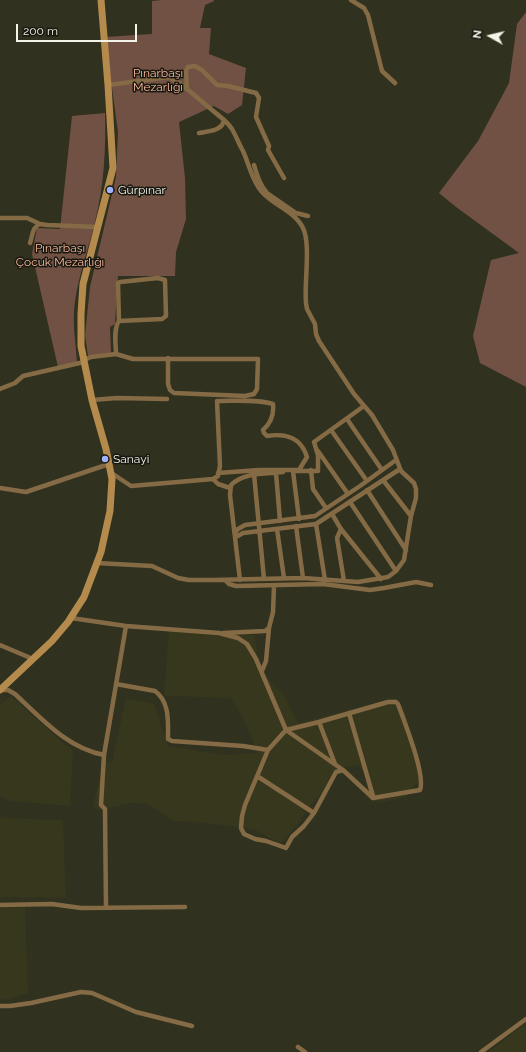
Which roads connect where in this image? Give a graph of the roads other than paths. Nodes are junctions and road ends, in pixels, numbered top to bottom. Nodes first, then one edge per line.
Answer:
1 (101, 0) edge
2 (351, 0) edge
3 (395, 83) dead end
4 (108, 85) junction
5 (187, 89) junction
6 (224, 120) junction
7 (199, 133) dead end
8 (254, 165) dead end
9 (284, 178) dead end
10 (308, 216) dead end
11 (0, 218) edge
12 (40, 224) junction
13 (98, 227) junction
14 (30, 243) dead end
15 (119, 321) junction
16 (116, 354) junction
17 (168, 358) junction
18 (84, 361) junction
19 (0, 389) edge
20 (167, 399) dead end
21 (92, 400) junction
22 (364, 406) junction
23 (347, 419) junction
24 (331, 430) junction
25 (316, 448) junction
26 (396, 460) junction
27 (110, 468) junction
28 (400, 469) junction
29 (311, 470) junction
30 (382, 470) junction
31 (293, 471) junction
32 (218, 473) junction
33 (276, 473) junction
34 (254, 474) junction
35 (213, 479) junction
36 (383, 480) junction
37 (367, 481) junction
38 (0, 488) edge
39 (230, 488) junction
40 (367, 490) junction
41 (348, 494) junction
42 (350, 502) junction
43 (326, 508) junction
44 (332, 514) junction
45 (411, 516) junction
46 (299, 518) junction
47 (280, 521) junction
48 (258, 524) junction
49 (316, 524) junction
50 (296, 526) junction
51 (277, 529) junction
52 (341, 529) junction
53 (259, 531) junction
54 (236, 535) junction
55 (406, 550) junction
56 (97, 563) junction
57 (396, 570) junction
58 (284, 578) junction
59 (303, 578) junction
60 (264, 579) junction
61 (381, 579) junction
62 (225, 580) junction
63 (240, 580) junction
64 (325, 580) junction
65 (344, 581) junction
66 (431, 585) dead end
67 (274, 586) junction
68 (71, 618) junction
69 (126, 626) junction
70 (269, 628) junction
71 (219, 633) junction
72 (0, 645) edge
73 (34, 658) junction
74 (262, 671) junction
75 (116, 684) junction
76 (0, 690) edge
77 (349, 713) junction
78 (319, 722) junction
79 (286, 730) junction
80 (268, 750) junction
81 (104, 755) junction
82 (335, 764) junction
83 (343, 770) junction
84 (257, 776) junction
85 (373, 798) junction
86 (314, 812) junction
87 (0, 905) edge
88 (106, 907) junction
89 (185, 907) dead end
90 (0, 1006) edge
91 (526, 1019) edge
92 (192, 1026) dead end
93 (298, 1046) dead end
94 (305, 1052) edge
95 (481, 1052) edge

1 - 4 main road
2 - 3 street
4 - 5 street
4 - 13 main road
5 - 6 street
5 - 9 street
6 - 7 street
6 - 22 street
8 - 10 street
11 - 12 street
12 - 13 street
12 - 14 street
13 - 18 main road
15 - 15 street
15 - 16 street
16 - 17 street
16 - 18 street
17 - 17 street
18 - 19 street
18 - 21 main road
20 - 21 street
21 - 27 main road
22 - 23 street
22 - 26 street
23 - 24 street
23 - 30 street
24 - 25 street
24 - 37 street
25 - 29 street
25 - 41 street
26 - 28 street
26 - 30 street
27 - 35 street
27 - 38 street
27 - 56 main road
28 - 36 street
28 - 45 street
29 - 31 street
29 - 43 street
30 - 37 street
31 - 33 street
31 - 46 street
32 - 32 street
32 - 35 street
33 - 34 street
33 - 47 street
34 - 39 street
34 - 48 street
35 - 39 street
36 - 40 street
36 - 45 street
37 - 41 street
39 - 54 street
40 - 42 street
40 - 55 street
41 - 43 street
42 - 44 street
42 - 57 street
43 - 46 street
44 - 49 street
44 - 52 street
45 - 55 street
46 - 47 street
47 - 48 street
48 - 53 street
48 - 54 street
49 - 50 street
49 - 64 street
50 - 51 street
50 - 59 street
51 - 53 street
51 - 58 street
52 - 61 street
52 - 65 street
53 - 54 street
53 - 60 street
54 - 63 street
55 - 57 street
56 - 62 street
56 - 68 main road
57 - 61 street
58 - 59 street
58 - 60 street
59 - 64 street
60 - 63 street
61 - 65 street
62 - 63 street
62 - 67 street
64 - 65 street
66 - 67 street
67 - 70 street
68 - 69 street
68 - 73 main road
69 - 71 street
69 - 75 street
70 - 71 street
70 - 74 street
71 - 74 street
72 - 73 street
73 - 76 main road
74 - 79 street
75 - 80 street
75 - 81 street
76 - 81 street
77 - 78 street
77 - 85 street
77 - 85 street
78 - 79 street
78 - 82 street
79 - 80 street
79 - 82 street
80 - 84 street
81 - 88 street
82 - 83 street
83 - 85 street
83 - 86 street
84 - 86 street
84 - 86 street
87 - 88 street
88 - 89 street
90 - 92 street
91 - 95 street
93 - 94 street

